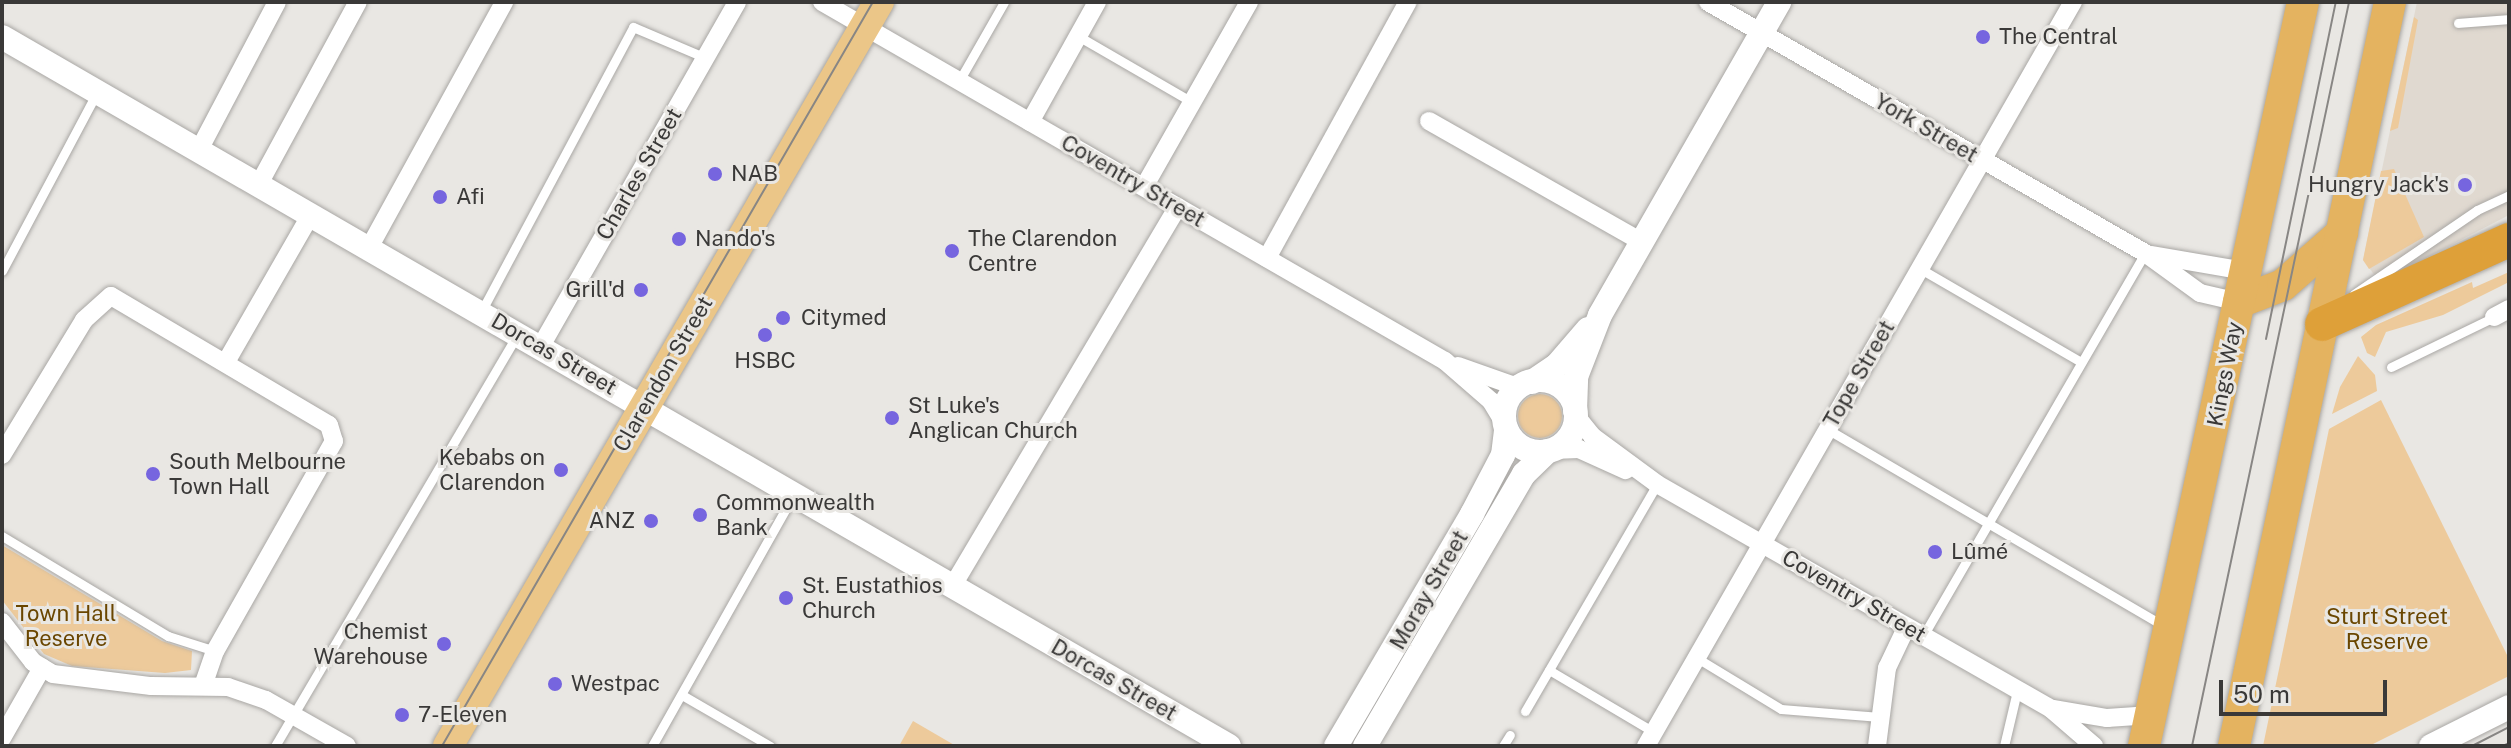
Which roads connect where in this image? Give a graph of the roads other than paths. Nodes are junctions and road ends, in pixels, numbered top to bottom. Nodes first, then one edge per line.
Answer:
1 (277, 2) edge
2 (358, 2) edge
3 (504, 2) edge
4 (737, 2) edge
5 (822, 2) edge
6 (1004, 2) edge
7 (1097, 2) edge
8 (1249, 2) edge
9 (1408, 2) edge
10 (1708, 2) edge
11 (1779, 2) edge
12 (2073, 2) edge
13 (2303, 2) edge
14 (2390, 2) edge
15 (872, 14) edge
16 (2509, 19) edge
17 (2458, 23) dead end
18 (1761, 33) junction
19 (1078, 36) junction
20 (2, 37) edge
21 (706, 58) junction
22 (959, 81) junction
23 (98, 92) junction
24 (1192, 102) junction
25 (1429, 121) dead end
26 (1030, 122) junction
27 (199, 150) junction
28 (1981, 160) junction
29 (259, 184) junction
30 (1144, 187) junction
31 (2509, 195) edge
32 (1178, 207) junction
33 (311, 214) junction
34 (2342, 233) junction
35 (2509, 240) edge
36 (1642, 242) junction
37 (369, 248) junction
38 (2145, 253) junction
39 (1267, 258) junction
40 (1919, 268) junction
41 (2, 271) edge
42 (2246, 271) junction
43 (2239, 302) junction
44 (481, 312) junction
45 (2502, 313) edge
46 (1600, 315) junction
47 (2322, 324) junction
48 (518, 333) junction
49 (541, 346) junction
50 (1445, 361) junction
51 (226, 362) junction
52 (2081, 362) junction
53 (2391, 367) dead end
54 (1528, 383) junction
55 (645, 406) junction
56 (1575, 414) junction
57 (1506, 426) junction
58 (1827, 429) junction
59 (1550, 451) junction
60 (2, 455) edge
61 (1657, 484) junction
62 (793, 496) junction
63 (1986, 524) junction
64 (2, 536) edge
65 (1762, 544) junction
66 (952, 587) junction
67 (2, 622) edge
68 (2170, 629) junction
69 (1915, 632) junction
70 (215, 651) junction
71 (1697, 658) junction
72 (42, 668) junction
73 (1549, 670) junction
74 (203, 685) junction
75 (2017, 691) junction
76 (682, 695) junction
77 (2509, 707) edge
78 (2051, 709) junction
79 (1525, 711) dead end
80 (294, 714) junction
81 (1880, 717) junction
82 (2148, 731) edge
83 (1510, 735) dead end
84 (2, 738) edge
85 (1650, 739) edge
86 (275, 746) edge
87 (347, 746) edge
88 (448, 746) edge
89 (652, 746) edge
90 (770, 746) edge
91 (1229, 746) edge
92 (1336, 746) edge
93 (1365, 746) edge
94 (1503, 746) edge
95 (1877, 746) edge
96 (2004, 746) edge
97 (2094, 746) edge
98 (2234, 746) edge
99 (2431, 746) edge

1 - 27 street
2 - 29 street
3 - 37 street
4 - 21 street, Charles Street
5 - 15 street, Coventry Street
6 - 22 lane
7 - 19 street
8 - 24 street
9 - 39 street
10 - 18 street, York Street
11 - 18 street
12 - 28 street, Tope Street
13 - 42 highway, Kings Way
14 - 34 highway
15 - 22 street, Coventry Street
15 - 55 main road, Clarendon Street
16 - 17 lane
18 - 28 street, York Street
18 - 36 street
19 - 24 lane
19 - 26 street
20 - 23 street, Dorcas Street
21 - 44 lane
21 - 49 street, Charles Street
22 - 26 street, Coventry Street
23 - 27 street, Dorcas Street
23 - 41 lane
24 - 30 street
25 - 36 street
26 - 30 street, Coventry Street
27 - 29 street, Dorcas Street
28 - 38 street, York Street
28 - 40 street, Tope Street
29 - 33 street, Dorcas Street
30 - 32 street, Coventry Street
31 - 47 lane
32 - 39 street, Coventry Street
32 - 66 street
33 - 37 street, Dorcas Street
33 - 51 street
34 - 43 highway
34 - 47 highway
35 - 47 highway
36 - 46 street
37 - 44 street, Dorcas Street
38 - 42 street, York Street
38 - 43 street, York Street
38 - 52 lane
39 - 50 street, Coventry Street
40 - 52 lane
40 - 58 street, Tope Street
42 - 43 highway, Kings Way
43 - 68 highway, Kings Way
44 - 48 street, Dorcas Street
45 - 53 lane
46 - 54 street
46 - 56 street
47 - 98 highway
48 - 49 street, Dorcas Street
48 - 80 lane
49 - 55 street, Dorcas Street
50 - 54 street, Coventry Street
50 - 57 street, Coventry Street
51 - 60 street
51 - 70 street
52 - 63 lane
54 - 56 street
54 - 57 street
55 - 62 street, Dorcas Street
55 - 88 main road, Clarendon Street
56 - 59 street
56 - 61 street, Coventry Street
57 - 59 street
57 - 92 street, Moray Street
58 - 63 lane
58 - 65 street, Tope Street
59 - 61 street, Coventry Street
59 - 93 street, Moray Street
61 - 65 street, Coventry Street
61 - 73 lane
62 - 66 street, Dorcas Street
62 - 76 lane
63 - 68 lane
63 - 69 lane
64 - 70 lane
65 - 69 street, Coventry Street
65 - 71 street, Tope Street
66 - 91 street, Dorcas Street
67 - 72 street
68 - 82 highway, Kings Way
69 - 75 street, Coventry Street
69 - 81 street
70 - 74 street
71 - 81 lane
71 - 85 street, Tope Street
72 - 74 street
72 - 84 street
73 - 79 lane
73 - 85 lane
74 - 80 street
75 - 78 street, Coventry Street
75 - 96 lane
76 - 89 lane
76 - 90 lane
77 - 99 street
78 - 82 street, Coventry Street
78 - 97 street, Coventry Street
80 - 86 lane
80 - 87 street
81 - 95 street
83 - 94 lane

